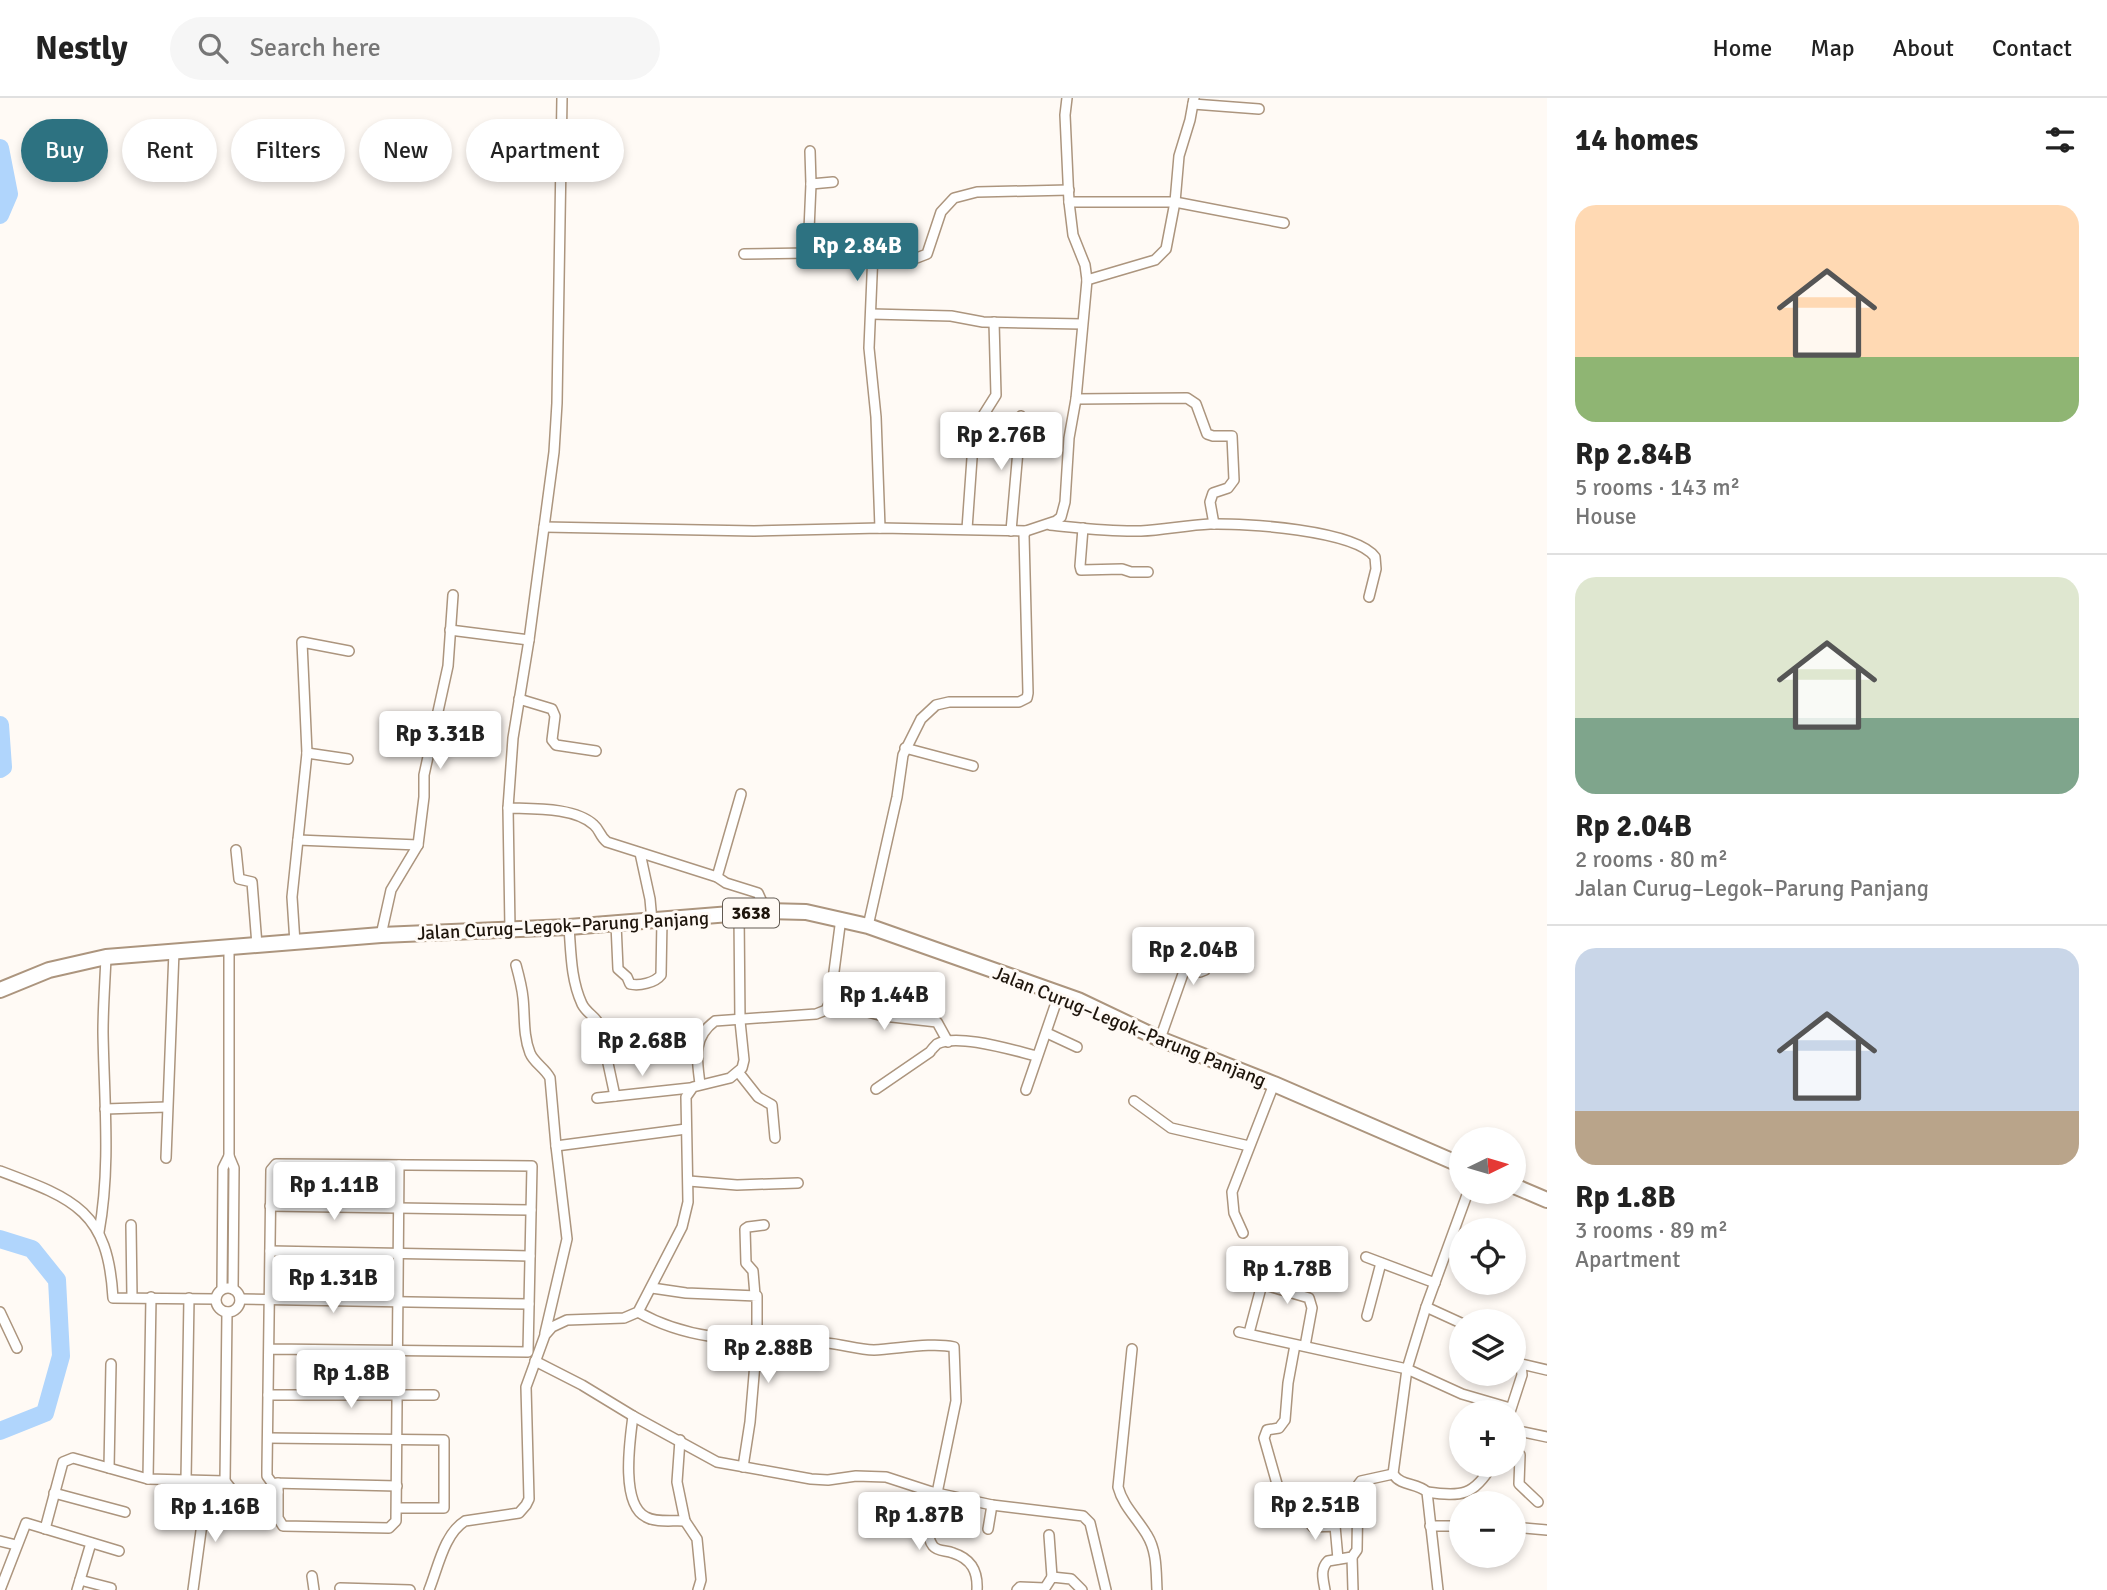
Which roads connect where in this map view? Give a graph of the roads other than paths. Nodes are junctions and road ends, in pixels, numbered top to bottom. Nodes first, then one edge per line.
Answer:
1 (562, 98) edge
2 (1067, 98) edge
3 (1193, 101) edge
4 (1259, 109) dead end
5 (810, 151) dead end
6 (833, 182) dead end
7 (811, 184) junction
8 (1069, 190) junction
9 (1069, 202) junction
10 (1175, 202) junction
11 (1284, 223) dead end
12 (873, 252) junction
13 (808, 253) junction
14 (744, 254) dead end
15 (1087, 280) junction
16 (871, 314) junction
17 (994, 322) junction
18 (1082, 324) junction
19 (1076, 399) junction
20 (1021, 416) dead end
21 (1050, 524) junction
22 (1214, 524) junction
23 (544, 527) junction
24 (880, 528) junction
25 (1083, 528) junction
26 (967, 529) junction
27 (1011, 531) junction
28 (1026, 531) junction
29 (1148, 572) dead end
30 (453, 595) dead end
31 (1369, 597) dead end
32 (450, 630) junction
33 (529, 640) junction
34 (349, 651) dead end
35 (519, 699) junction
36 (905, 748) junction
37 (596, 751) dead end
38 (307, 753) junction
39 (348, 759) dead end
40 (973, 766) dead end
41 (741, 794) dead end
42 (508, 808) junction
43 (298, 841) junction
44 (418, 845) junction
45 (236, 850) dead end
46 (640, 853) junction
47 (717, 877) junction
48 (766, 911) junction
49 (739, 914) junction
50 (841, 918) junction
51 (657, 920) junction
52 (616, 924) junction
53 (868, 926) junction
54 (569, 927) junction
55 (510, 929) junction
56 (381, 936) junction
57 (295, 943) junction
58 (257, 945) junction
59 (1240, 947) dead end
60 (229, 948) junction
61 (174, 951) junction
62 (106, 957) junction
63 (516, 965) dead end
64 (0, 990) edge
65 (1059, 994) junction
66 (830, 1002) junction
67 (740, 1021) junction
68 (1047, 1033) junction
69 (1160, 1039) junction
70 (948, 1042) junction
71 (1077, 1047) dead end
72 (1037, 1056) junction
73 (739, 1073) junction
74 (700, 1084) junction
75 (1274, 1084) junction
76 (690, 1088) junction
77 (876, 1089) dead end
78 (1026, 1090) dead end
79 (615, 1096) junction
80 (597, 1098) dead end
81 (1134, 1101) dead end
82 (167, 1107) junction
83 (105, 1109) junction
84 (686, 1129) junction
85 (775, 1138) dead end
86 (555, 1146) junction
87 (1249, 1146) junction
88 (229, 1156) junction
89 (166, 1158) dead end
90 (1449, 1160) edge
91 (399, 1165) junction
92 (0, 1171) edge
93 (689, 1181) junction
94 (798, 1182) dead end
95 (1526, 1191) edge
96 (1547, 1200) edge
97 (1464, 1204) edge
98 (270, 1206) junction
99 (399, 1209) junction
100 (531, 1210) junction
101 (131, 1225) dead end
102 (764, 1225) dead end
103 (99, 1232) junction
104 (1243, 1233) dead end
105 (270, 1251) junction
106 (398, 1254) junction
107 (530, 1255) junction
108 (1366, 1257) dead end
109 (1381, 1263) junction
110 (1245, 1282) dead end
111 (1435, 1283) junction
112 (1262, 1284) junction
113 (652, 1288) junction
114 (222, 1289) junction
115 (233, 1289) junction
116 (755, 1295) junction
117 (132, 1297) junction
118 (151, 1297) junction
119 (189, 1298) junction
120 (215, 1298) junction
121 (240, 1300) junction
122 (269, 1300) junction
123 (398, 1301) junction
124 (529, 1304) junction
125 (1426, 1307) junction
126 (0, 1312) edge
127 (227, 1312) junction
128 (638, 1312) junction
129 (1367, 1316) dead end
130 (1449, 1318) edge
131 (1239, 1332) dead end
132 (1249, 1333) junction
133 (545, 1335) junction
134 (758, 1340) junction
135 (1300, 1346) junction
136 (17, 1348) dead end
137 (269, 1349) junction
138 (1132, 1349) dead end
139 (398, 1351) junction
140 (535, 1361) junction
141 (111, 1364) dead end
142 (1526, 1364) edge
143 (1407, 1369) junction
144 (1547, 1370) edge
145 (268, 1395) junction
146 (397, 1395) junction
147 (434, 1395) dead end
148 (1480, 1400) edge
149 (632, 1416) junction
150 (1526, 1433) edge
151 (1547, 1437) edge
152 (268, 1438) junction
153 (397, 1439) junction
154 (680, 1440) junction
155 (743, 1467) junction
156 (109, 1468) junction
157 (1393, 1474) junction
158 (1484, 1477) edge
159 (1519, 1477) edge
160 (148, 1479) junction
161 (186, 1480) junction
162 (225, 1481) junction
163 (397, 1486) junction
164 (278, 1488) junction
165 (935, 1492) junction
166 (1427, 1492) junction
167 (54, 1493) junction
168 (206, 1494) dead end
169 (1538, 1502) dead end
170 (992, 1505) junction
171 (397, 1508) junction
172 (125, 1512) dead end
173 (1284, 1513) dead end
174 (685, 1521) junction
175 (1309, 1522) dead end
176 (1430, 1526) junction
177 (1449, 1526) edge
178 (1526, 1528) edge
179 (45, 1529) junction
180 (988, 1529) dead end
181 (1547, 1530) edge
182 (1049, 1535) dead end
183 (0, 1541) edge
184 (91, 1543) junction
185 (16, 1545) junction
186 (119, 1551) dead end
187 (1352, 1557) junction
188 (1338, 1559) junction
189 (312, 1576) dead end
190 (1052, 1577) junction
191 (80, 1580) junction
192 (111, 1588) dead end
193 (340, 1588) dead end
194 (0, 1590) edge
195 (77, 1590) edge
196 (193, 1590) edge
197 (314, 1590) edge
198 (410, 1590) edge
199 (429, 1590) edge
200 (698, 1590) edge
201 (977, 1590) edge
202 (1017, 1590) edge
203 (1082, 1590) edge
204 (1106, 1590) edge
205 (1157, 1590) edge
206 (1325, 1590) edge
207 (1353, 1590) edge
208 (1438, 1590) edge

1 - 23 street
2 - 8 street
3 - 4 street
3 - 10 street
5 - 7 street
6 - 7 street
7 - 13 street
8 - 9 street
8 - 12 street
9 - 10 street
9 - 15 street
10 - 11 street
10 - 15 street
12 - 13 street
12 - 16 street
13 - 14 street
15 - 18 street
16 - 17 street
16 - 24 street
17 - 18 street
17 - 26 street
18 - 19 street
19 - 21 street
19 - 22 street
20 - 27 street
21 - 25 street
21 - 28 street
22 - 25 street
22 - 31 street
23 - 24 street
23 - 33 street
24 - 26 street
25 - 29 street
26 - 27 street
27 - 28 street
28 - 36 street
30 - 32 street
32 - 33 street
32 - 44 street
33 - 35 street
34 - 38 street
35 - 37 street
35 - 42 street
36 - 40 street
36 - 53 street
38 - 39 street
38 - 43 street
41 - 47 street
42 - 46 street
42 - 55 street
43 - 44 street
43 - 57 street
44 - 56 street
45 - 58 street
46 - 47 street
46 - 51 street
47 - 48 street
48 - 49 main road, Jalan Curug–Legok–Parung Panjang / 3638
48 - 50 main road, Jalan Curug–Legok–Parung Panjang / 3638
49 - 51 main road, Jalan Curug–Legok–Parung Panjang / 3638
49 - 67 street
50 - 53 main road, Jalan Curug–Legok–Parung Panjang / 3638
50 - 66 street
51 - 52 main road, Jalan Curug–Legok–Parung Panjang / 3638
51 - 52 street
52 - 54 main road, Jalan Curug–Legok–Parung Panjang / 3638
53 - 65 main road, Jalan Curug–Legok–Parung Panjang / 3638
54 - 55 main road, Jalan Curug–Legok–Parung Panjang / 3638
54 - 79 street
55 - 56 main road, Jalan Curug–Legok–Parung Panjang / 3638
56 - 57 main road, Jalan Curug–Legok–Parung Panjang / 3638
57 - 58 main road, Jalan Curug–Legok–Parung Panjang / 3638
58 - 60 main road, Jalan Curug–Legok–Parung Panjang / 3638
59 - 69 street
60 - 61 main road, Jalan Curug–Legok–Parung Panjang / 3638
60 - 88 street
61 - 62 main road, Jalan Curug–Legok–Parung Panjang / 3638
61 - 82 street
62 - 64 main road, Jalan Curug–Legok–Parung Panjang / 3638
62 - 83 street
63 - 86 street
65 - 68 street
65 - 69 main road, Jalan Curug–Legok–Parung Panjang / 3638
66 - 67 street
66 - 70 street
67 - 73 street
67 - 74 street
68 - 71 street
68 - 72 street
69 - 75 main road, Jalan Curug–Legok–Parung Panjang / 3638
70 - 72 street
70 - 77 street
72 - 78 street
73 - 74 street
73 - 85 street
74 - 76 street
75 - 87 street
75 - 90 main road, Jalan Curug–Legok–Parung Panjang / 3638
76 - 79 street
76 - 84 street
79 - 80 street
81 - 87 street
82 - 83 street
82 - 89 street
83 - 103 street
84 - 86 street
84 - 93 street
86 - 133 street
87 - 104 street
88 - 114 street
88 - 115 street
91 - 98 street
91 - 99 street
91 - 100 street
92 - 103 street
93 - 94 street
93 - 113 street
95 - 96 main road
97 - 111 street
98 - 99 street
98 - 105 street
99 - 100 street
99 - 106 street
100 - 107 street
101 - 117 street
102 - 116 street
103 - 117 street
105 - 106 street
105 - 122 street
106 - 107 street
106 - 123 street
107 - 124 street
108 - 109 street
109 - 111 street
109 - 129 street
110 - 112 street
111 - 125 street
112 - 132 street
112 - 135 street
113 - 116 street
113 - 128 street
114 - 115 street
114 - 120 street
115 - 121 street
116 - 134 street
117 - 118 street
118 - 119 street
118 - 160 street
119 - 120 street
119 - 161 street
120 - 127 street
121 - 122 street
121 - 127 street
122 - 123 street
122 - 137 street
123 - 124 street
123 - 139 street
124 - 139 street
125 - 130 street
125 - 143 street
126 - 136 street
127 - 162 street
128 - 133 street
128 - 134 street
131 - 132 street
132 - 135 street
133 - 140 street
134 - 155 street
134 - 165 street
135 - 143 street
135 - 173 street
137 - 139 street
137 - 145 street
138 - 205 street
139 - 146 street
140 - 149 street
140 - 199 street
141 - 156 street
142 - 144 street
143 - 148 street
143 - 157 street
145 - 146 street
145 - 152 street
146 - 147 street
146 - 153 street
149 - 154 street
149 - 174 street
150 - 151 street
152 - 153 street
152 - 164 street
153 - 163 street
153 - 171 street
154 - 155 street
154 - 174 street
155 - 165 street
156 - 160 street
156 - 167 street
157 - 166 street
157 - 187 street
158 - 166 street
159 - 169 street
160 - 161 street
161 - 162 street
162 - 164 street
163 - 164 street
163 - 171 street
164 - 171 street
165 - 170 street
165 - 201 street
166 - 176 street
167 - 172 street
167 - 179 street
168 - 196 street
170 - 180 street
170 - 204 street
174 - 200 street
175 - 188 street
176 - 177 street
176 - 208 street
178 - 181 street
179 - 184 street
179 - 185 street
182 - 190 street
183 - 185 street
184 - 186 street
184 - 191 street
185 - 194 street
187 - 188 street
187 - 207 street
188 - 206 street
189 - 197 street
190 - 202 street
190 - 203 street
191 - 192 street
191 - 195 street
193 - 198 street

